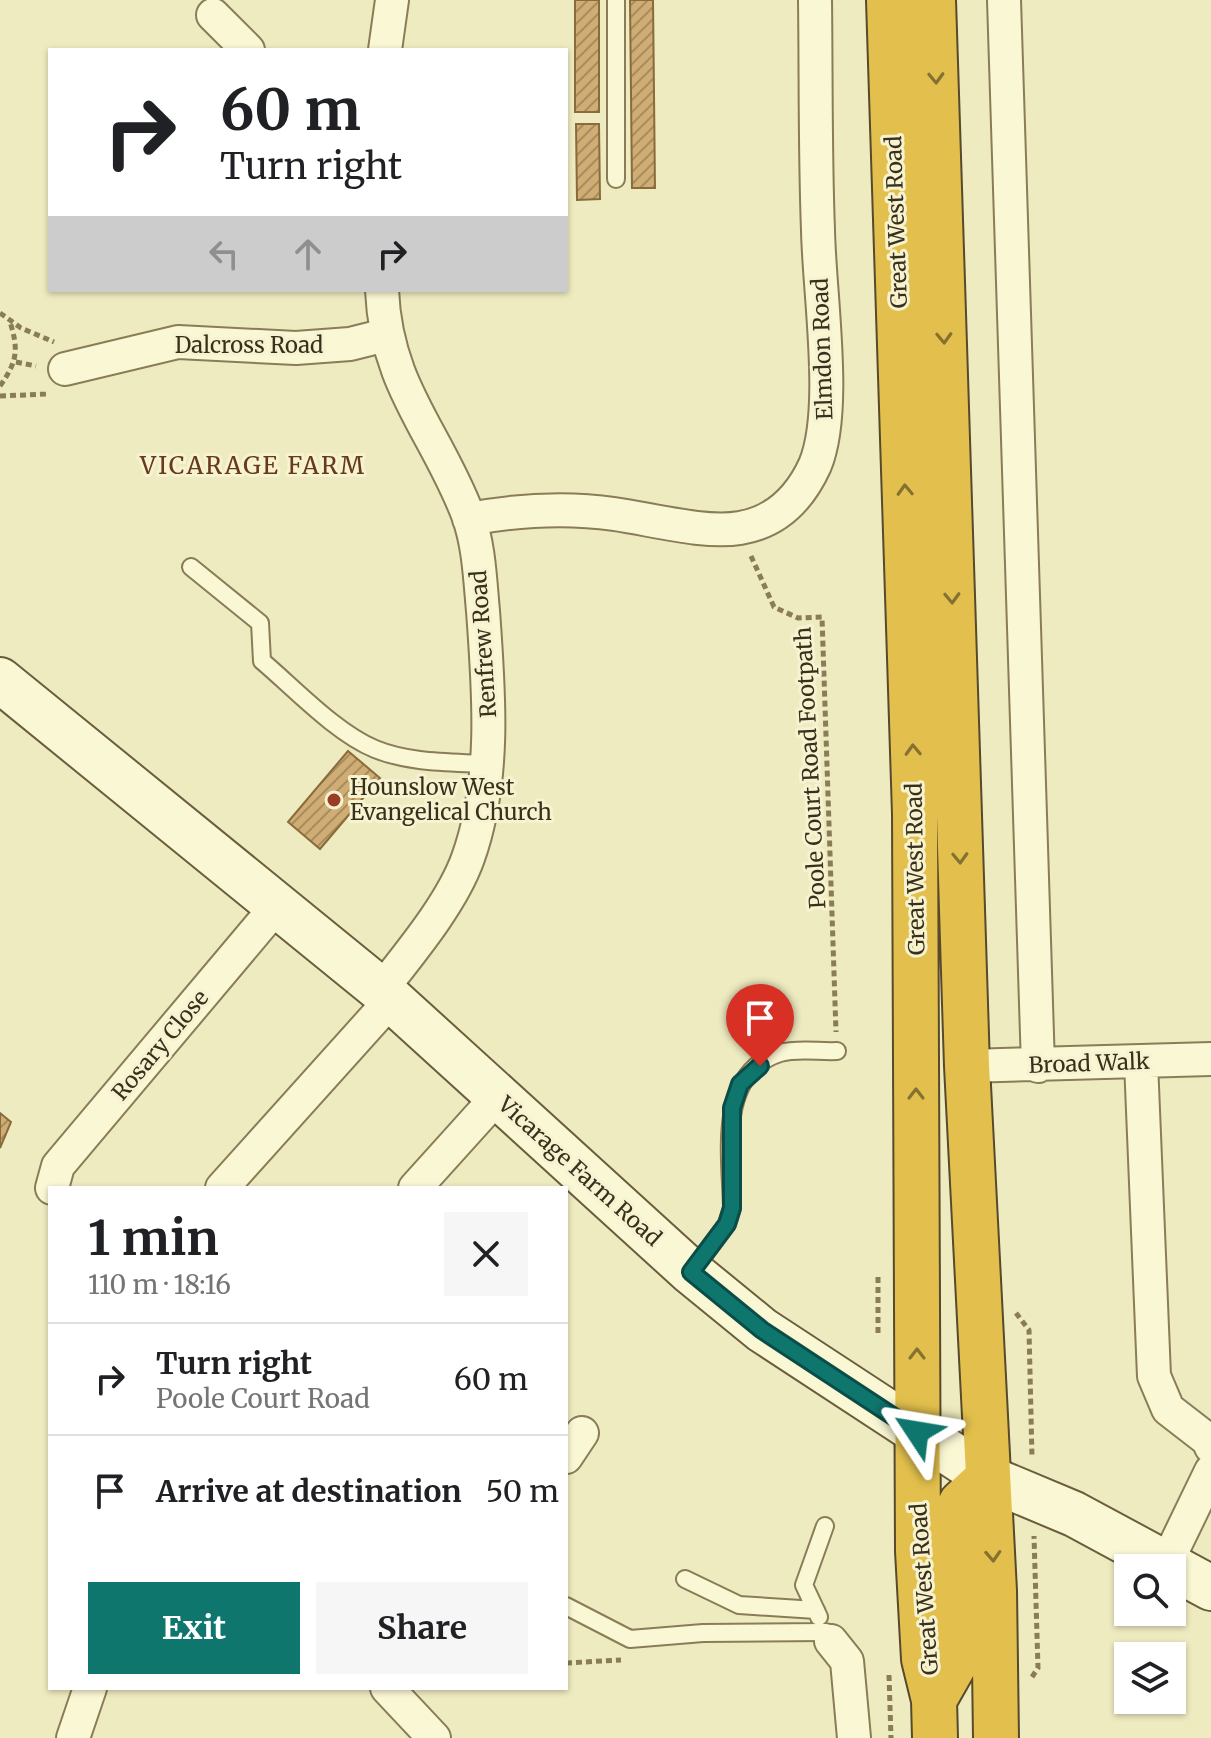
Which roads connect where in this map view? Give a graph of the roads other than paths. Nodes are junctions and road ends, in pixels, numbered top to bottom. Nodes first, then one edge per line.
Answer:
1 (392, 0) edge
2 (616, 0) edge
3 (815, 0) edge
4 (889, 0) edge
5 (933, 0) edge
6 (1004, 0) edge
7 (206, 8) edge
8 (246, 48) edge
9 (385, 48) edge
10 (616, 179) dead end
11 (382, 292) edge
12 (386, 335) junction
13 (65, 369) road end
14 (469, 519) junction
15 (191, 567) dead end
16 (0, 680) edge
17 (485, 764) junction
18 (276, 907) junction
19 (386, 995) junction
20 (837, 1051) road end
21 (1211, 1059) edge
22 (1141, 1062) junction
23 (967, 1066) junction
24 (1038, 1066) junction
25 (498, 1096) junction
26 (52, 1186) edge
27 (224, 1186) edge
28 (417, 1186) edge
29 (691, 1272) junction
30 (917, 1432) junction
31 (1211, 1447) edge
32 (1211, 1471) edge
33 (988, 1478) junction
34 (825, 1526) dead end
35 (1148, 1554) edge
36 (1171, 1554) edge
37 (1186, 1575) edge
38 (685, 1579) dead end
39 (1211, 1588) edge
40 (568, 1607) edge
41 (816, 1610) junction
42 (829, 1637) junction
43 (89, 1690) edge
44 (389, 1690) edge
45 (934, 1719) edge
46 (73, 1738) edge
47 (434, 1738) edge
48 (854, 1738) edge
49 (996, 1738) edge

1 - 9 street
2 - 10 lane
3 - 14 street, Elmdon Road
30 -> 4 highway, Great West Road
5 -> 23 highway, Great West Road
6 - 24 street
7 - 8 street
11 - 12 street, Renfrew Road
12 - 13 street, Dalcross Road
12 - 14 street, Renfrew Road
14 - 17 street, Renfrew Road
15 - 17 lane
16 - 18 street, Vicarage Farm Road
17 - 19 street, Renfrew Road
18 - 19 street, Vicarage Farm Road
18 - 26 street, Rosary Close
19 - 25 street, Vicarage Farm Road
19 - 27 street, Renfrew Road
20 - 29 lane
21 - 22 street, Broad Walk
22 - 24 street, Broad Walk
22 - 31 street
23 - 24 street, Broad Walk
23 - 33 highway, Great West Road
25 - 28 street
25 - 29 street, Vicarage Farm Road
29 - 30 street, Vicarage Farm Road
30 - 33 street, Vicarage Farm Road
30 - 45 highway, Great West Road
32 - 36 street
33 - 35 street, Vicarage Farm Road
33 - 45 highway
33 -> 49 highway, Great West Road
34 - 41 lane
37 - 39 street, Vicarage Farm Road
38 - 41 lane
40 - 42 lane
41 - 42 lane
42 - 48 street
43 - 46 street
44 - 47 street

